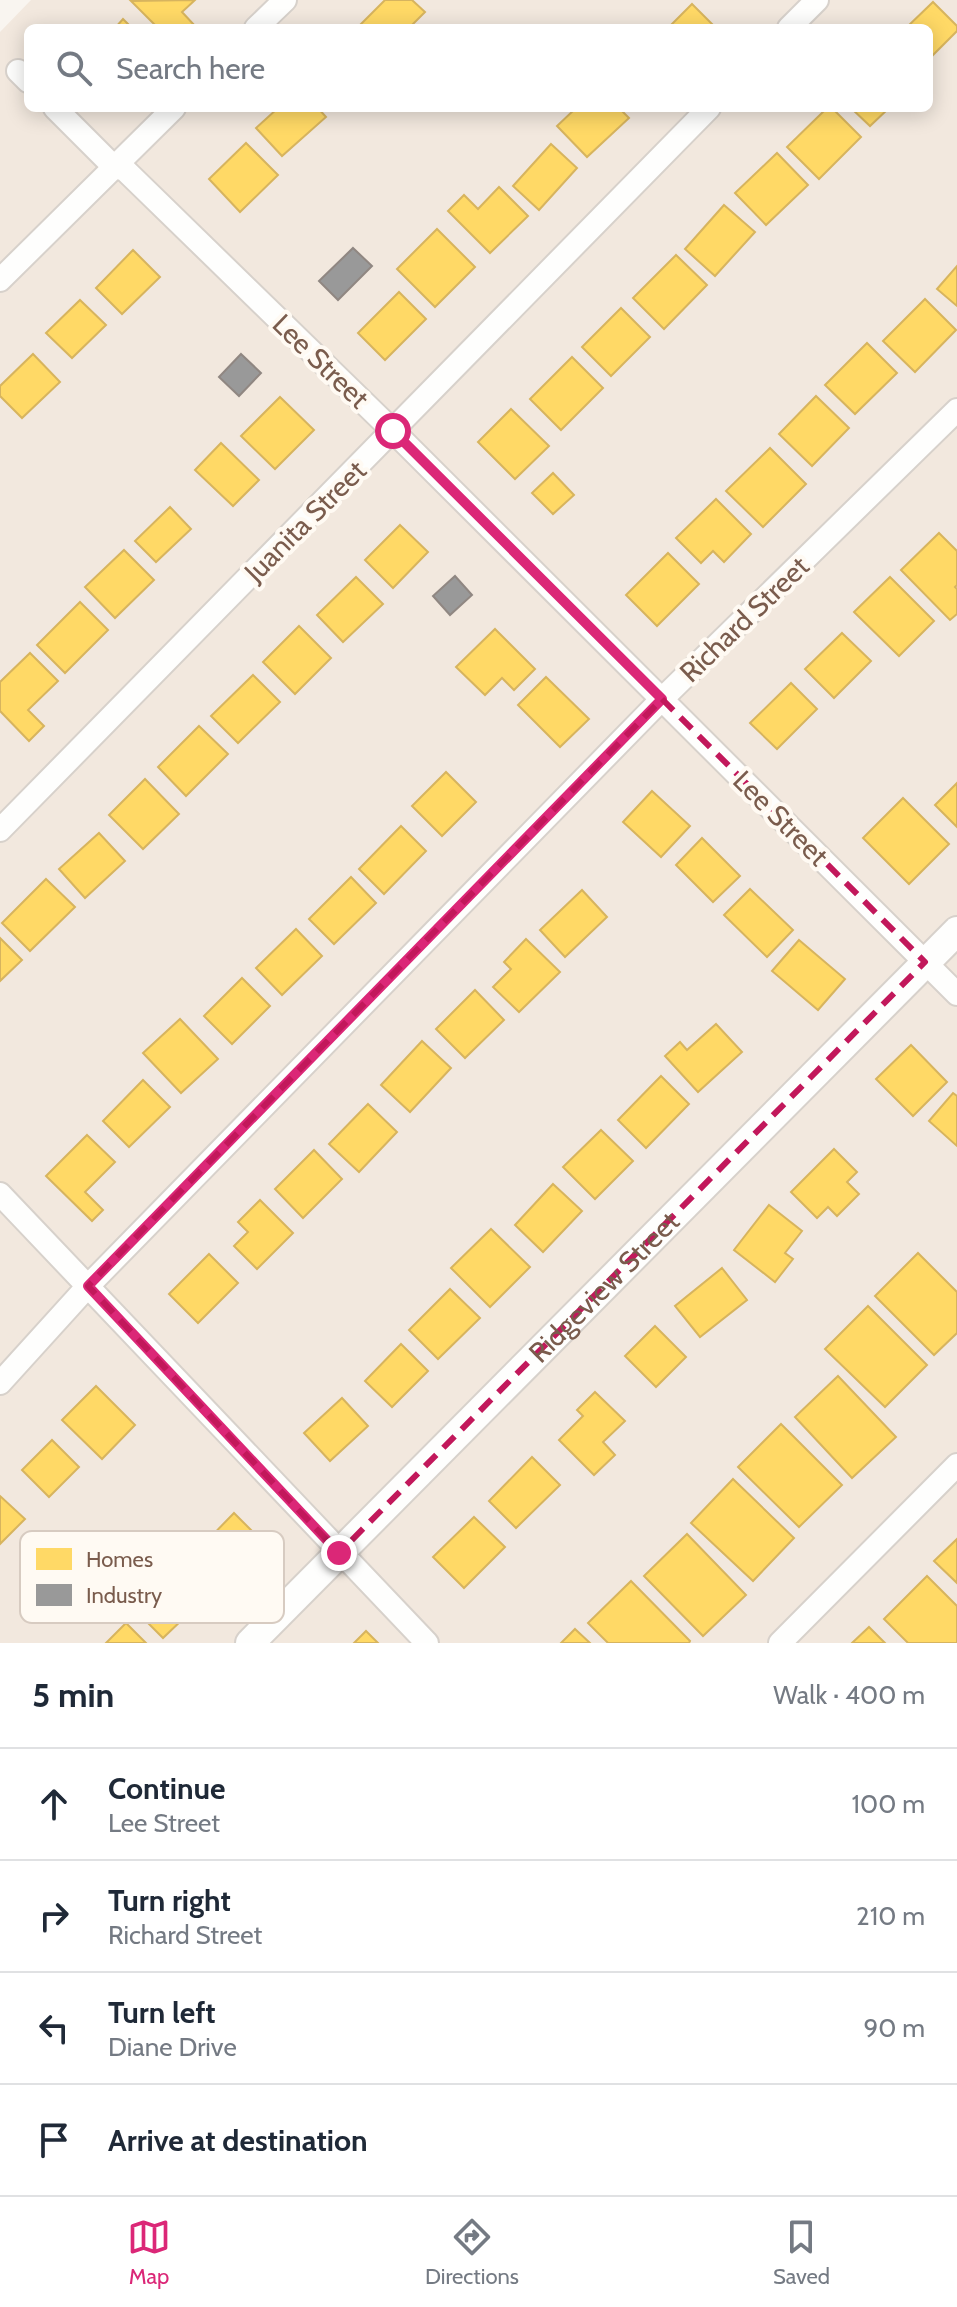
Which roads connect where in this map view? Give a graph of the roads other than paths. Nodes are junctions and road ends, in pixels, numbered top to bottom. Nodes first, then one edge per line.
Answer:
1 (285, 0) edge
2 (817, 0) edge
3 (260, 24) edge
4 (793, 24) edge
5 (59, 112) edge
6 (170, 112) edge
7 (705, 112) edge
8 (114, 167) junction
9 (0, 280) edge
10 (957, 410) edge
11 (393, 431) junction
12 (662, 699) junction
13 (0, 830) edge
14 (957, 931) edge
15 (925, 962) junction
16 (957, 994) edge
17 (0, 1194) edge
18 (88, 1286) junction
19 (0, 1383) edge
20 (957, 1465) edge
21 (339, 1553) junction
22 (284, 1609) edge
23 (270, 1623) edge
24 (250, 1643) edge
25 (427, 1643) edge
26 (780, 1643) edge

1 - 3 street
2 - 4 street
5 - 8 street, Lee Street
6 - 8 street
7 - 11 street, Juanita Street
8 - 9 street
8 - 11 street, Lee Street
10 - 12 street, Richard Street
11 - 12 street, Lee Street
11 - 13 street, Juanita Street
12 - 15 street, Lee Street
12 - 18 street, Richard Street
14 - 15 street, Ridgeview Street
15 - 16 street, Lee Street
15 - 21 street, Ridgeview Street
17 - 18 street
18 - 19 street, Richard Street
18 - 21 street
20 - 26 street
21 - 22 street, Ridgeview Street
21 - 25 street
23 - 24 street, Ridgeview Street

